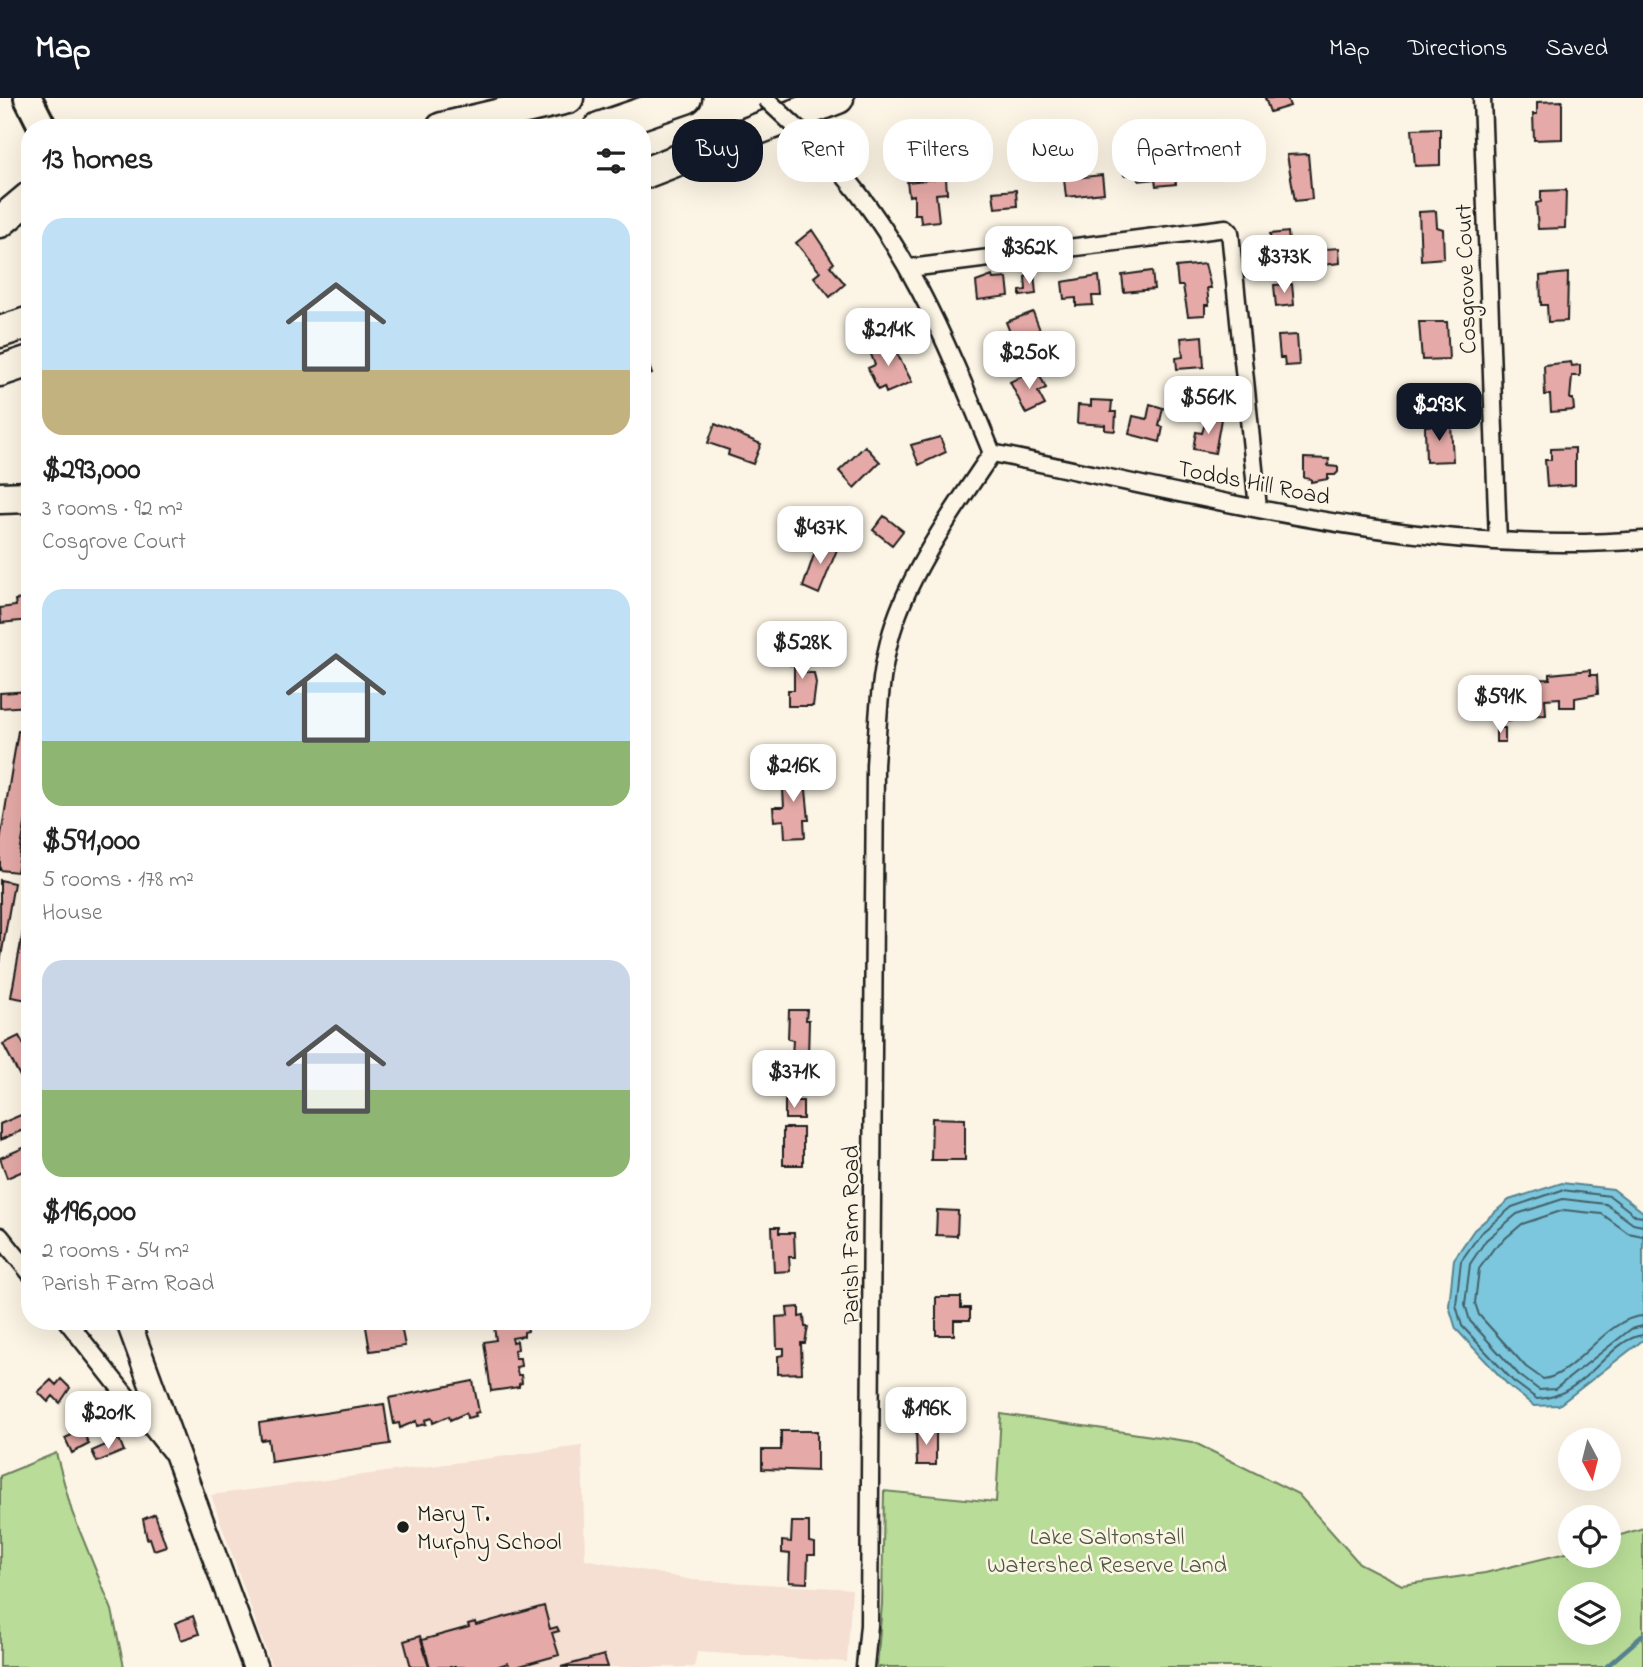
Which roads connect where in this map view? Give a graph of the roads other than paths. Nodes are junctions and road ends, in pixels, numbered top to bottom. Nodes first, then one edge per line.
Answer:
1 (28, 98) edge
2 (568, 98) edge
3 (686, 98) edge
4 (765, 98) edge
5 (823, 98) edge
6 (838, 98) edge
7 (1482, 98) edge
8 (38, 119) edge
9 (480, 119) edge
10 (625, 119) edge
11 (651, 155) edge
12 (651, 171) edge
13 (21, 204) edge
14 (0, 222) edge
15 (910, 268) junction
16 (21, 325) edge
17 (0, 332) edge
18 (21, 364) edge
19 (0, 371) edge
20 (992, 453) junction
21 (21, 497) edge
22 (0, 498) edge
23 (1258, 508) junction
24 (1643, 540) edge
25 (1498, 541) junction
26 (0, 1236) edge
27 (21, 1262) edge
28 (74, 1330) edge
29 (131, 1330) edge
30 (176, 1458) junction
31 (255, 1667) edge
32 (865, 1667) edge

1 - 8 main road
2 - 9 highway
3 - 10 highway
4 - 15 street, bridge
5 - 11 highway
6 - 12 highway
7 - 25 street, Cosgrove Court
13 - 14 highway
15 - 20 street
15 - 23 street
16 - 17 highway
18 - 19 highway
20 - 23 street, Todds Hill Road
20 - 32 street, Parish Farm Road
21 - 22 highway
23 - 25 street, Todds Hill Road
24 - 25 street, Todds Hill Road
26 - 27 street
28 - 30 street
29 - 30 main road
30 - 31 main road

